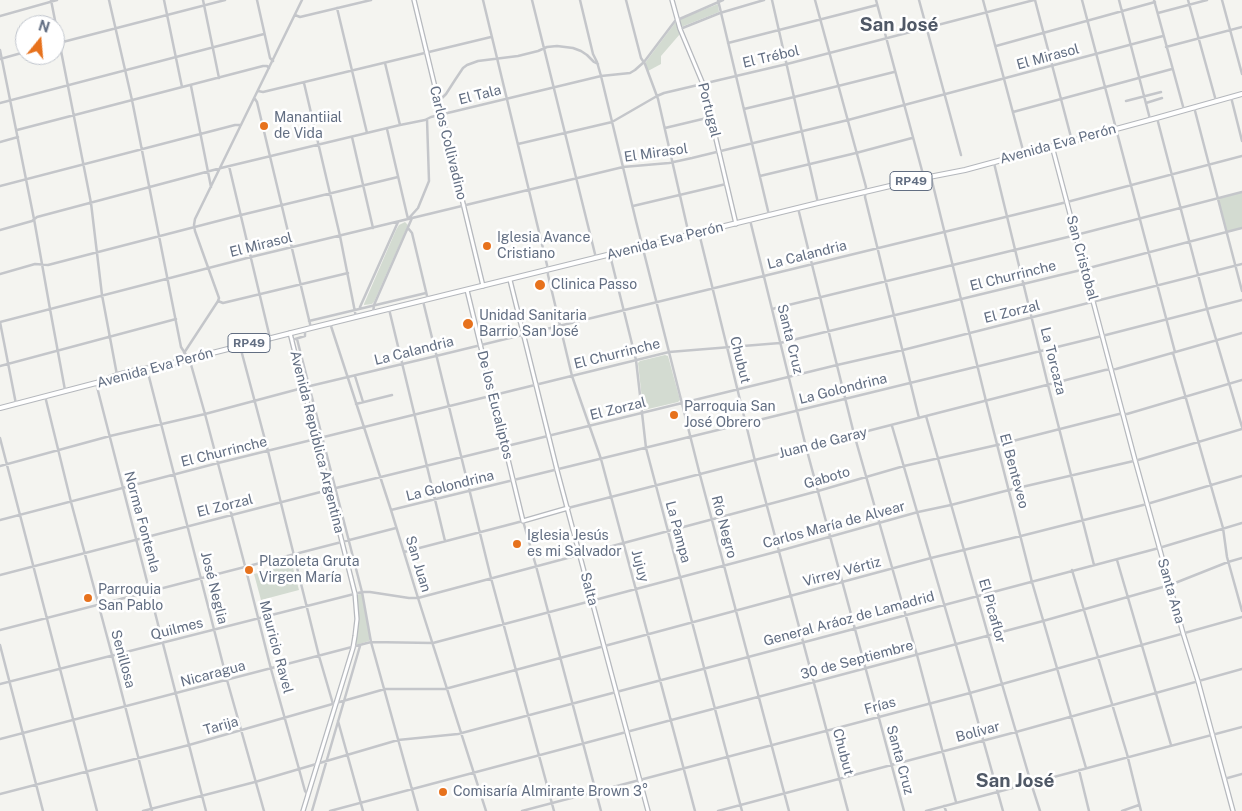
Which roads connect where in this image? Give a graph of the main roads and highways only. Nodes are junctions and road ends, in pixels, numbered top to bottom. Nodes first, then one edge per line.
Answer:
1 (1242, 94) edge
2 (0, 408) edge

1 - 2 main road, Avenida Eva Perón / RP49

